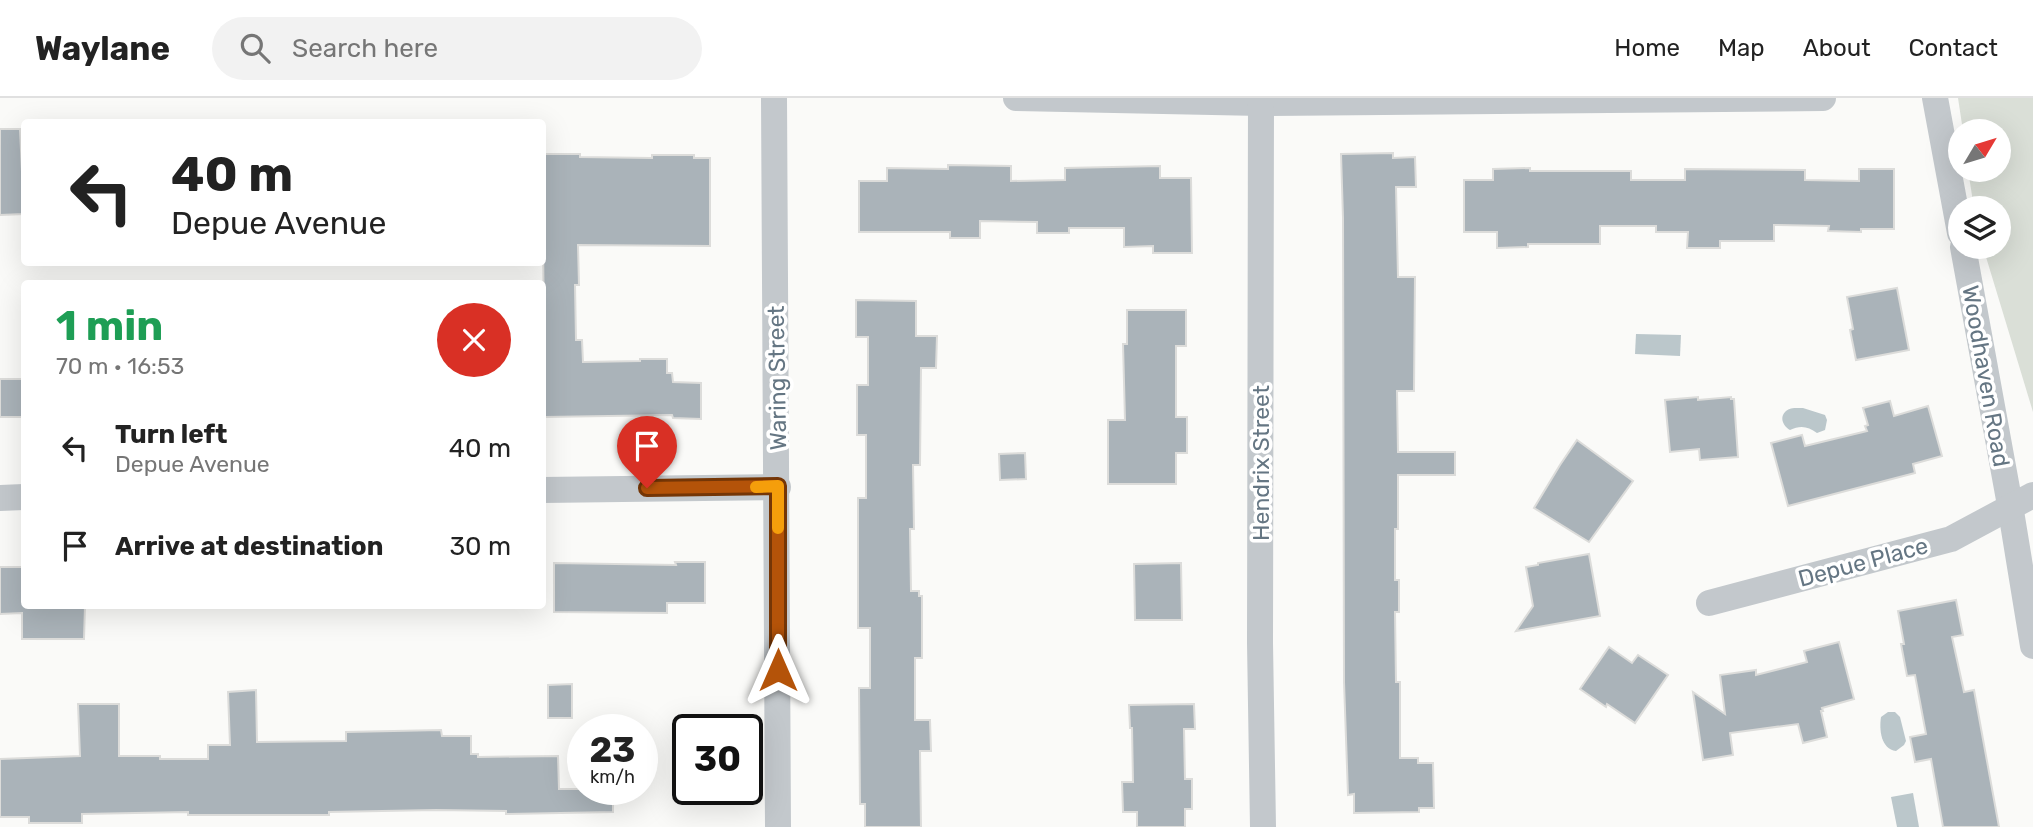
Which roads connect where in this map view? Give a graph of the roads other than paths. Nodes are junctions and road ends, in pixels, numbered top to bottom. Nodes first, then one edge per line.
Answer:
1 (774, 98) edge
2 (1016, 98) edge
3 (1823, 98) edge
4 (1935, 98) edge
5 (1261, 100) edge
6 (1953, 196) edge
7 (1965, 259) edge
8 (778, 486) junction
9 (546, 490) edge
10 (21, 497) edge
11 (0, 498) edge
12 (2021, 500) edge
13 (1709, 603) dead end
14 (2033, 646) edge
15 (778, 827) edge
16 (1263, 827) edge

1 - 8 street, Waring Street
2 - 5 street
3 - 5 street
4 - 6 street
5 - 16 street, Hendrix Street
7 - 12 street, Woodhaven Road
8 - 9 street
8 - 15 street, Waring Street
10 - 11 street
12 - 13 street, Depue Place
12 - 14 street, Woodhaven Road

